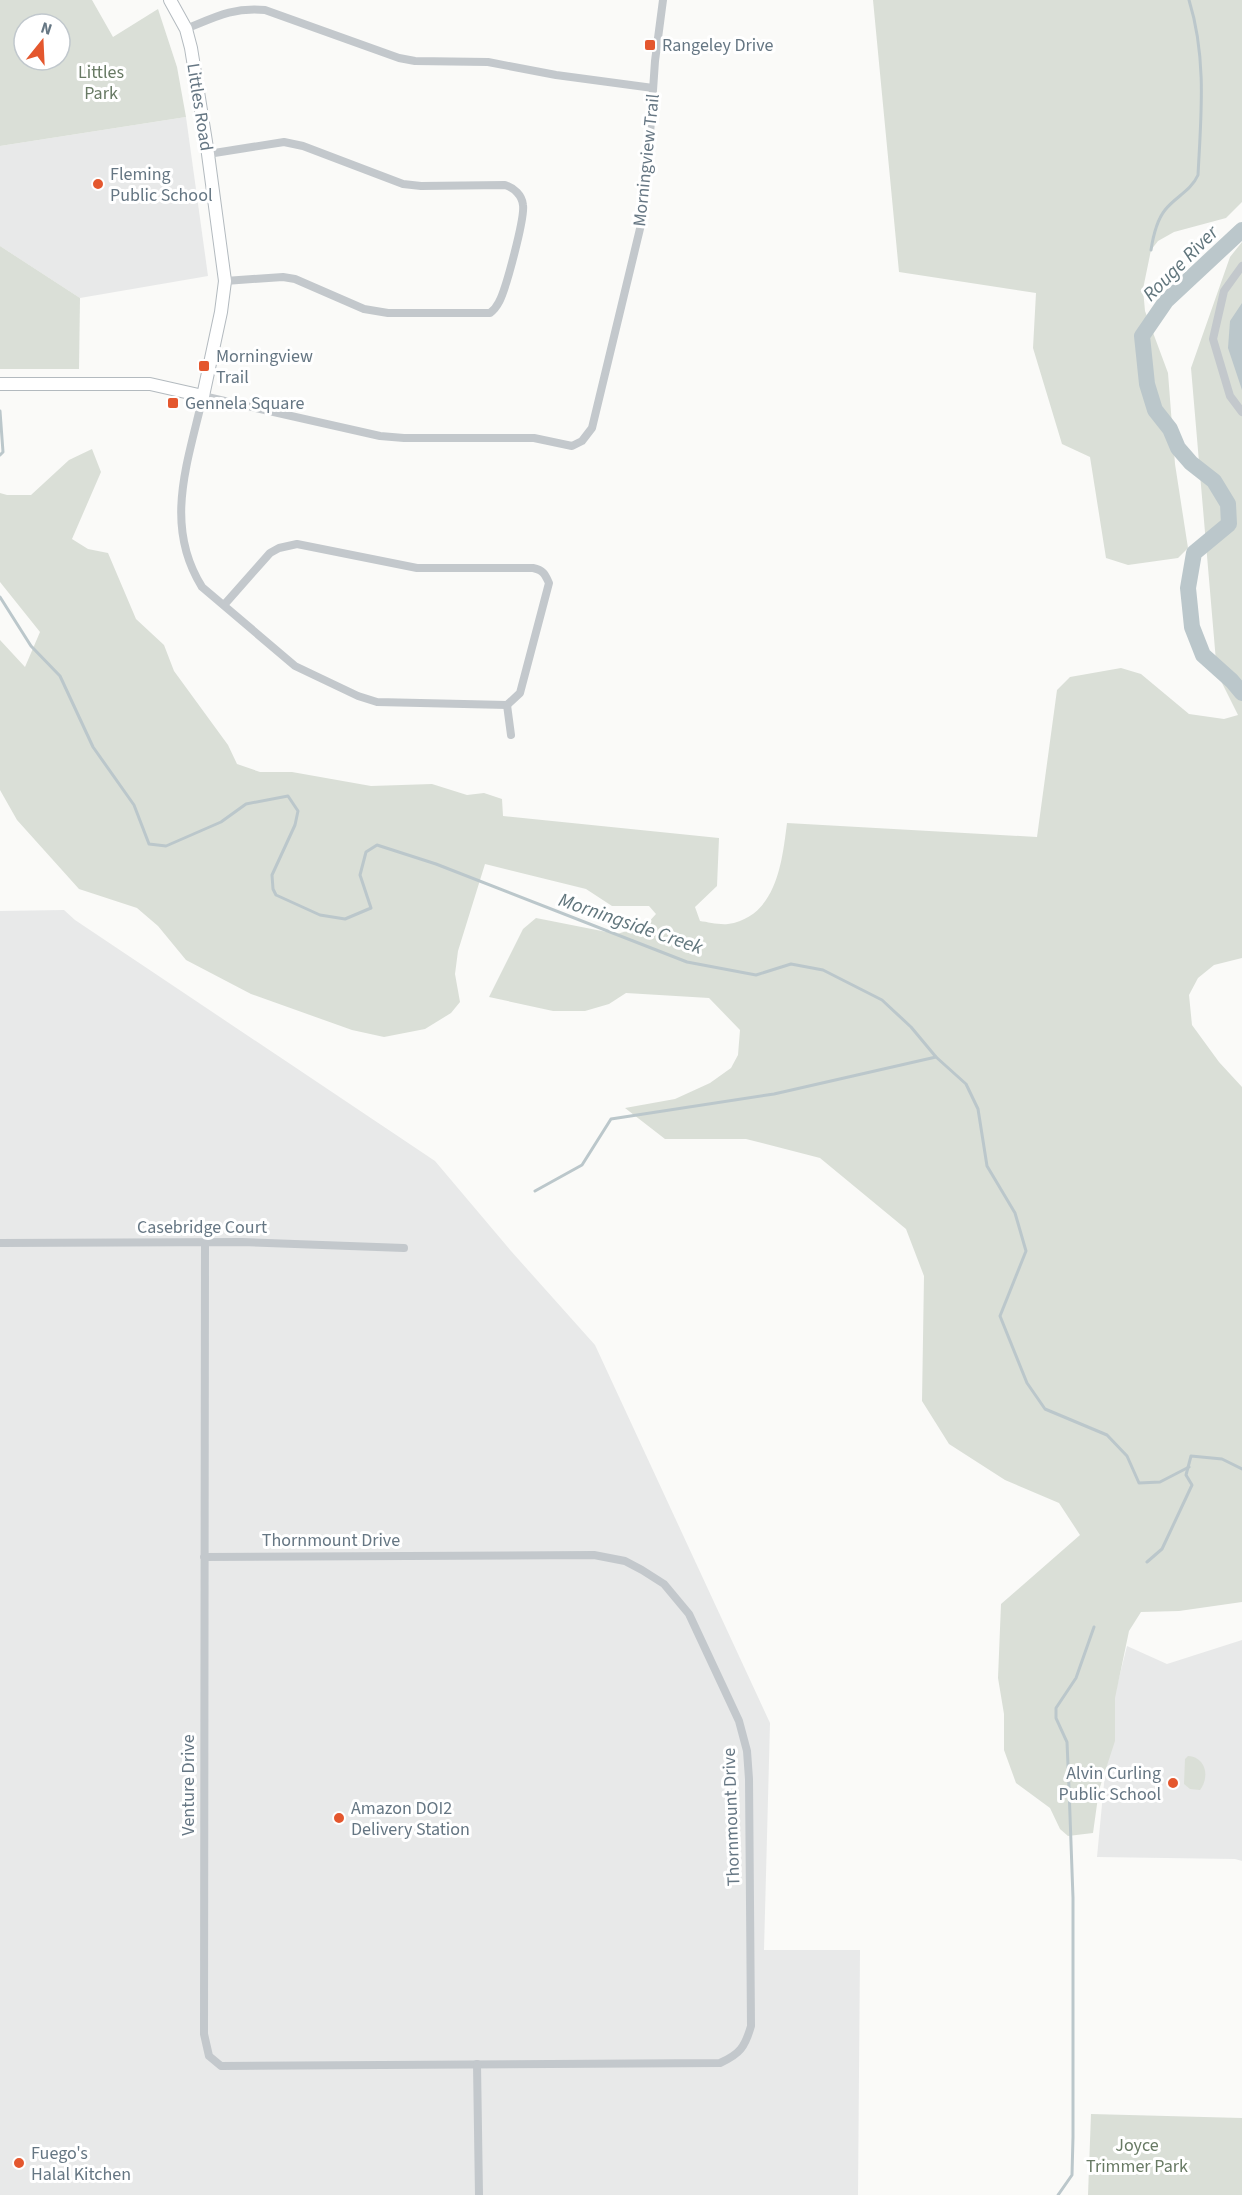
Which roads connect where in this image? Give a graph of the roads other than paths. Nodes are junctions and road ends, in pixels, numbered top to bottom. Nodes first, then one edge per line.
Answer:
1 (170, 0) edge
2 (663, 0) edge
3 (186, 29) junction
4 (653, 87) junction
5 (208, 154) junction
6 (1242, 266) edge
7 (225, 281) junction
8 (0, 384) edge
9 (203, 396) junction
10 (1242, 412) edge
11 (224, 605) junction
12 (507, 705) junction
13 (511, 735) dead end
14 (0, 1243) edge
15 (206, 1243) junction
16 (404, 1248) dead end
17 (204, 1557) junction
18 (477, 2064) junction
19 (479, 2195) edge

1 - 3 street, Littles Road
2 - 4 street, Morningview Trail
3 - 4 street
3 - 5 street, Littles Road
4 - 9 street, Morningview Trail
5 - 7 street, Littles Road
5 - 7 street
6 - 10 street
7 - 9 street, Littles Road
8 - 9 street, Morningview Trail
9 - 11 street
11 - 12 street
11 - 12 street
12 - 13 street
14 - 15 street, Casebridge Court
15 - 16 street, Casebridge Court
15 - 17 street, Venture Drive
17 - 18 street, Venture Drive
17 - 18 street, Thornmount Drive
18 - 19 street

